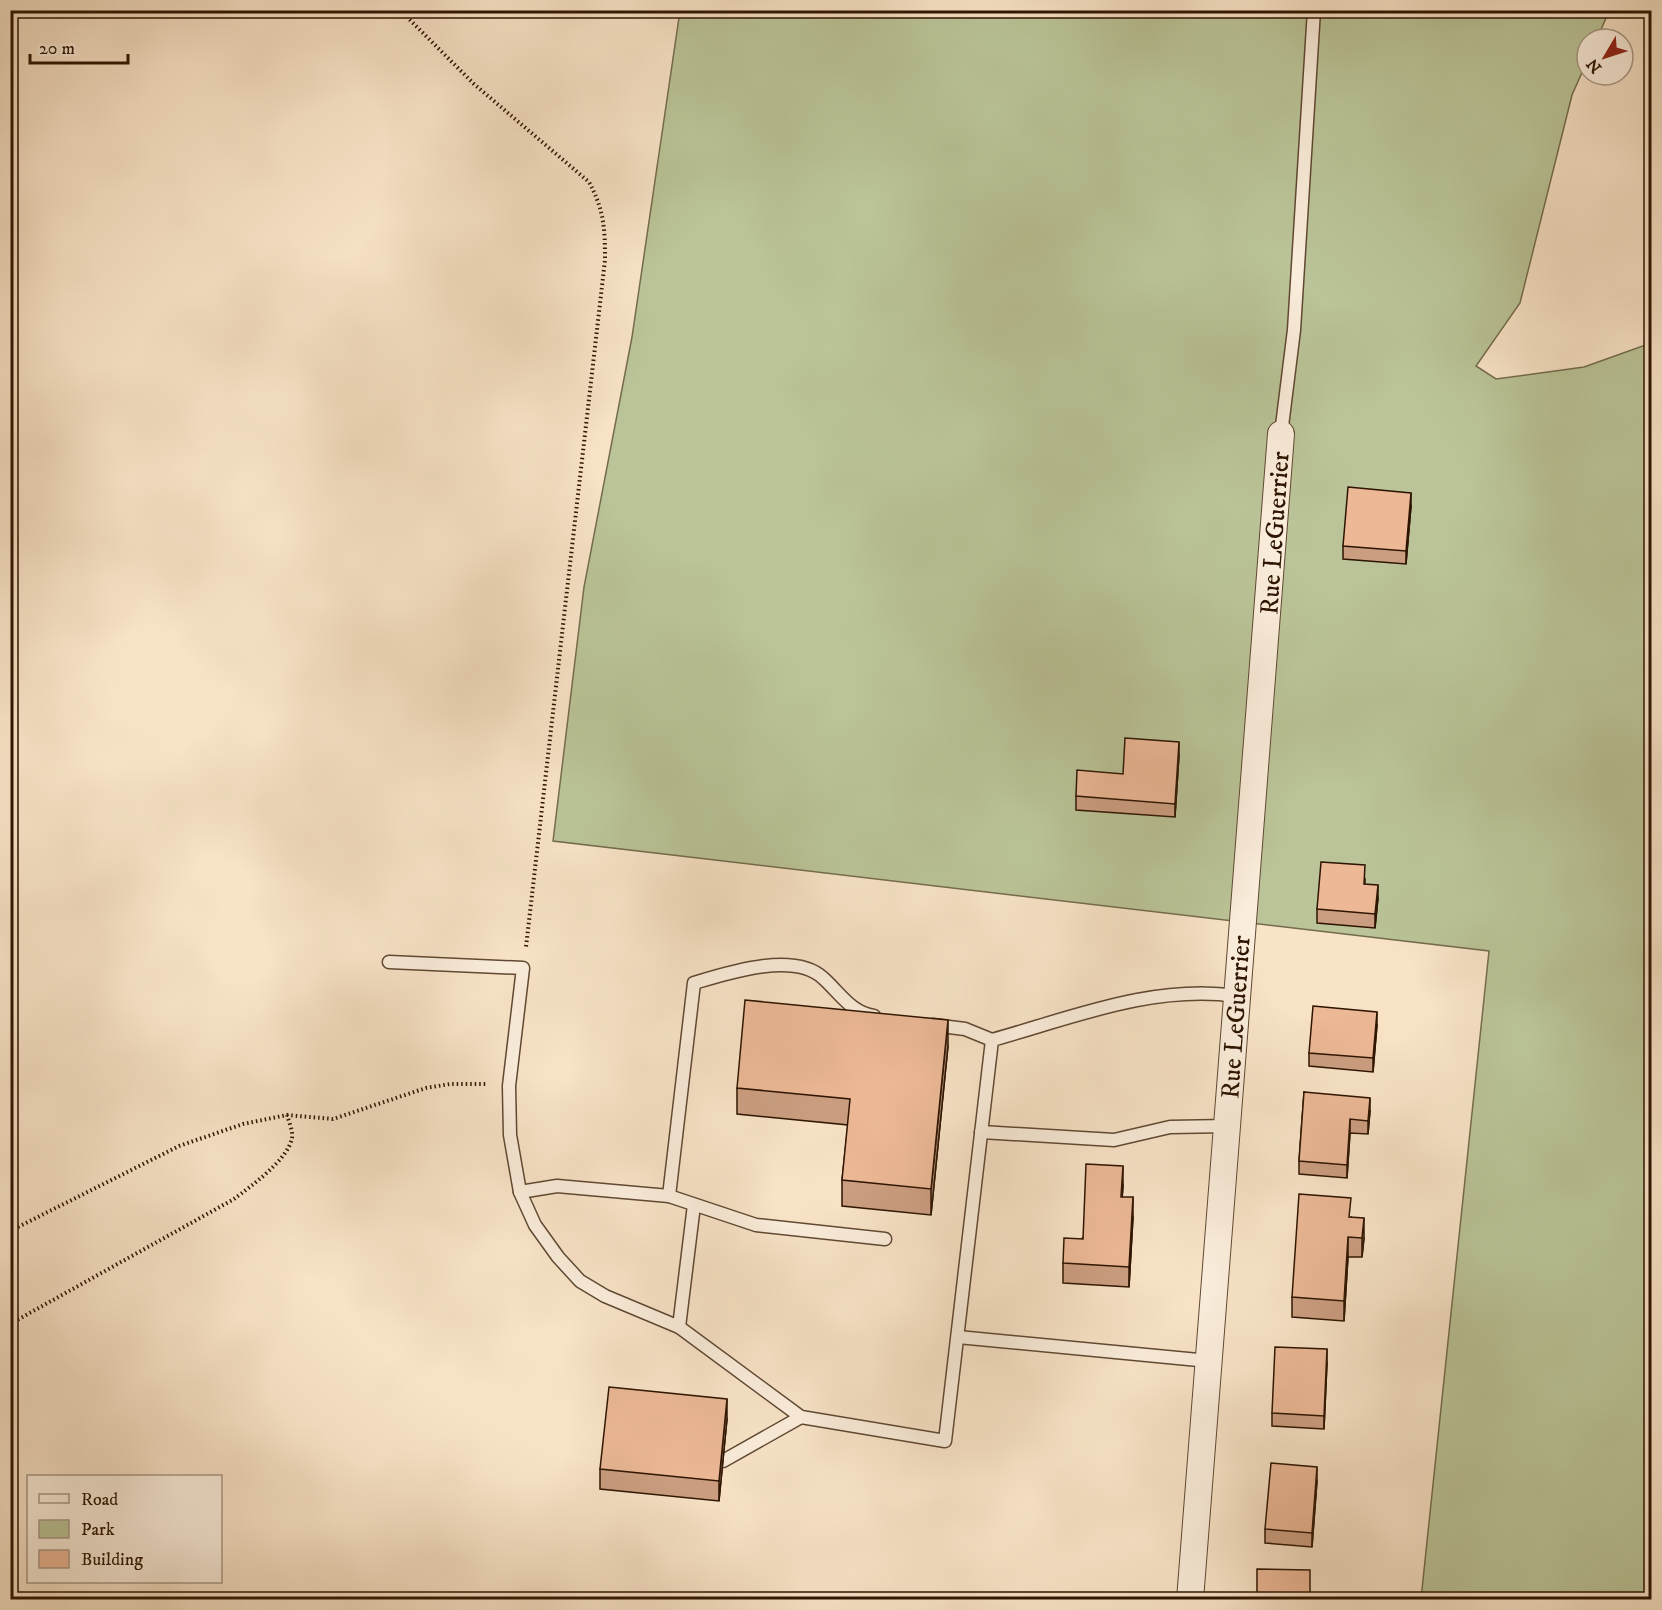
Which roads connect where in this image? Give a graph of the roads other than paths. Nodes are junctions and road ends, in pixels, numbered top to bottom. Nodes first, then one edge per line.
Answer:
1 (1314, 10) edge
2 (1281, 435) joint
3 (389, 962) dead end
4 (1236, 996) junction
5 (890, 1018) edge
6 (922, 1023) edge
7 (992, 1040) junction
8 (1227, 1126) junction
9 (981, 1132) junction
10 (520, 1192) junction
11 (669, 1196) junction
12 (694, 1205) junction
13 (885, 1239) dead end
14 (680, 1327) junction
15 (958, 1337) junction
16 (1209, 1361) junction
17 (801, 1417) junction
18 (723, 1461) edge
19 (1190, 1599) edge

1 - 2 lane
2 - 4 street, Rue LeGuerrier
3 - 10 lane
4 - 7 lane
4 - 8 street, Rue LeGuerrier
5 - 11 lane
6 - 7 lane
7 - 9 lane
8 - 9 lane
8 - 16 street, Rue LeGuerrier
9 - 15 lane
10 - 11 lane
10 - 14 lane
11 - 12 lane
12 - 13 lane
12 - 14 lane
14 - 17 lane
15 - 16 lane
15 - 17 lane
16 - 19 street, Rue LeGuerrier
17 - 18 lane

